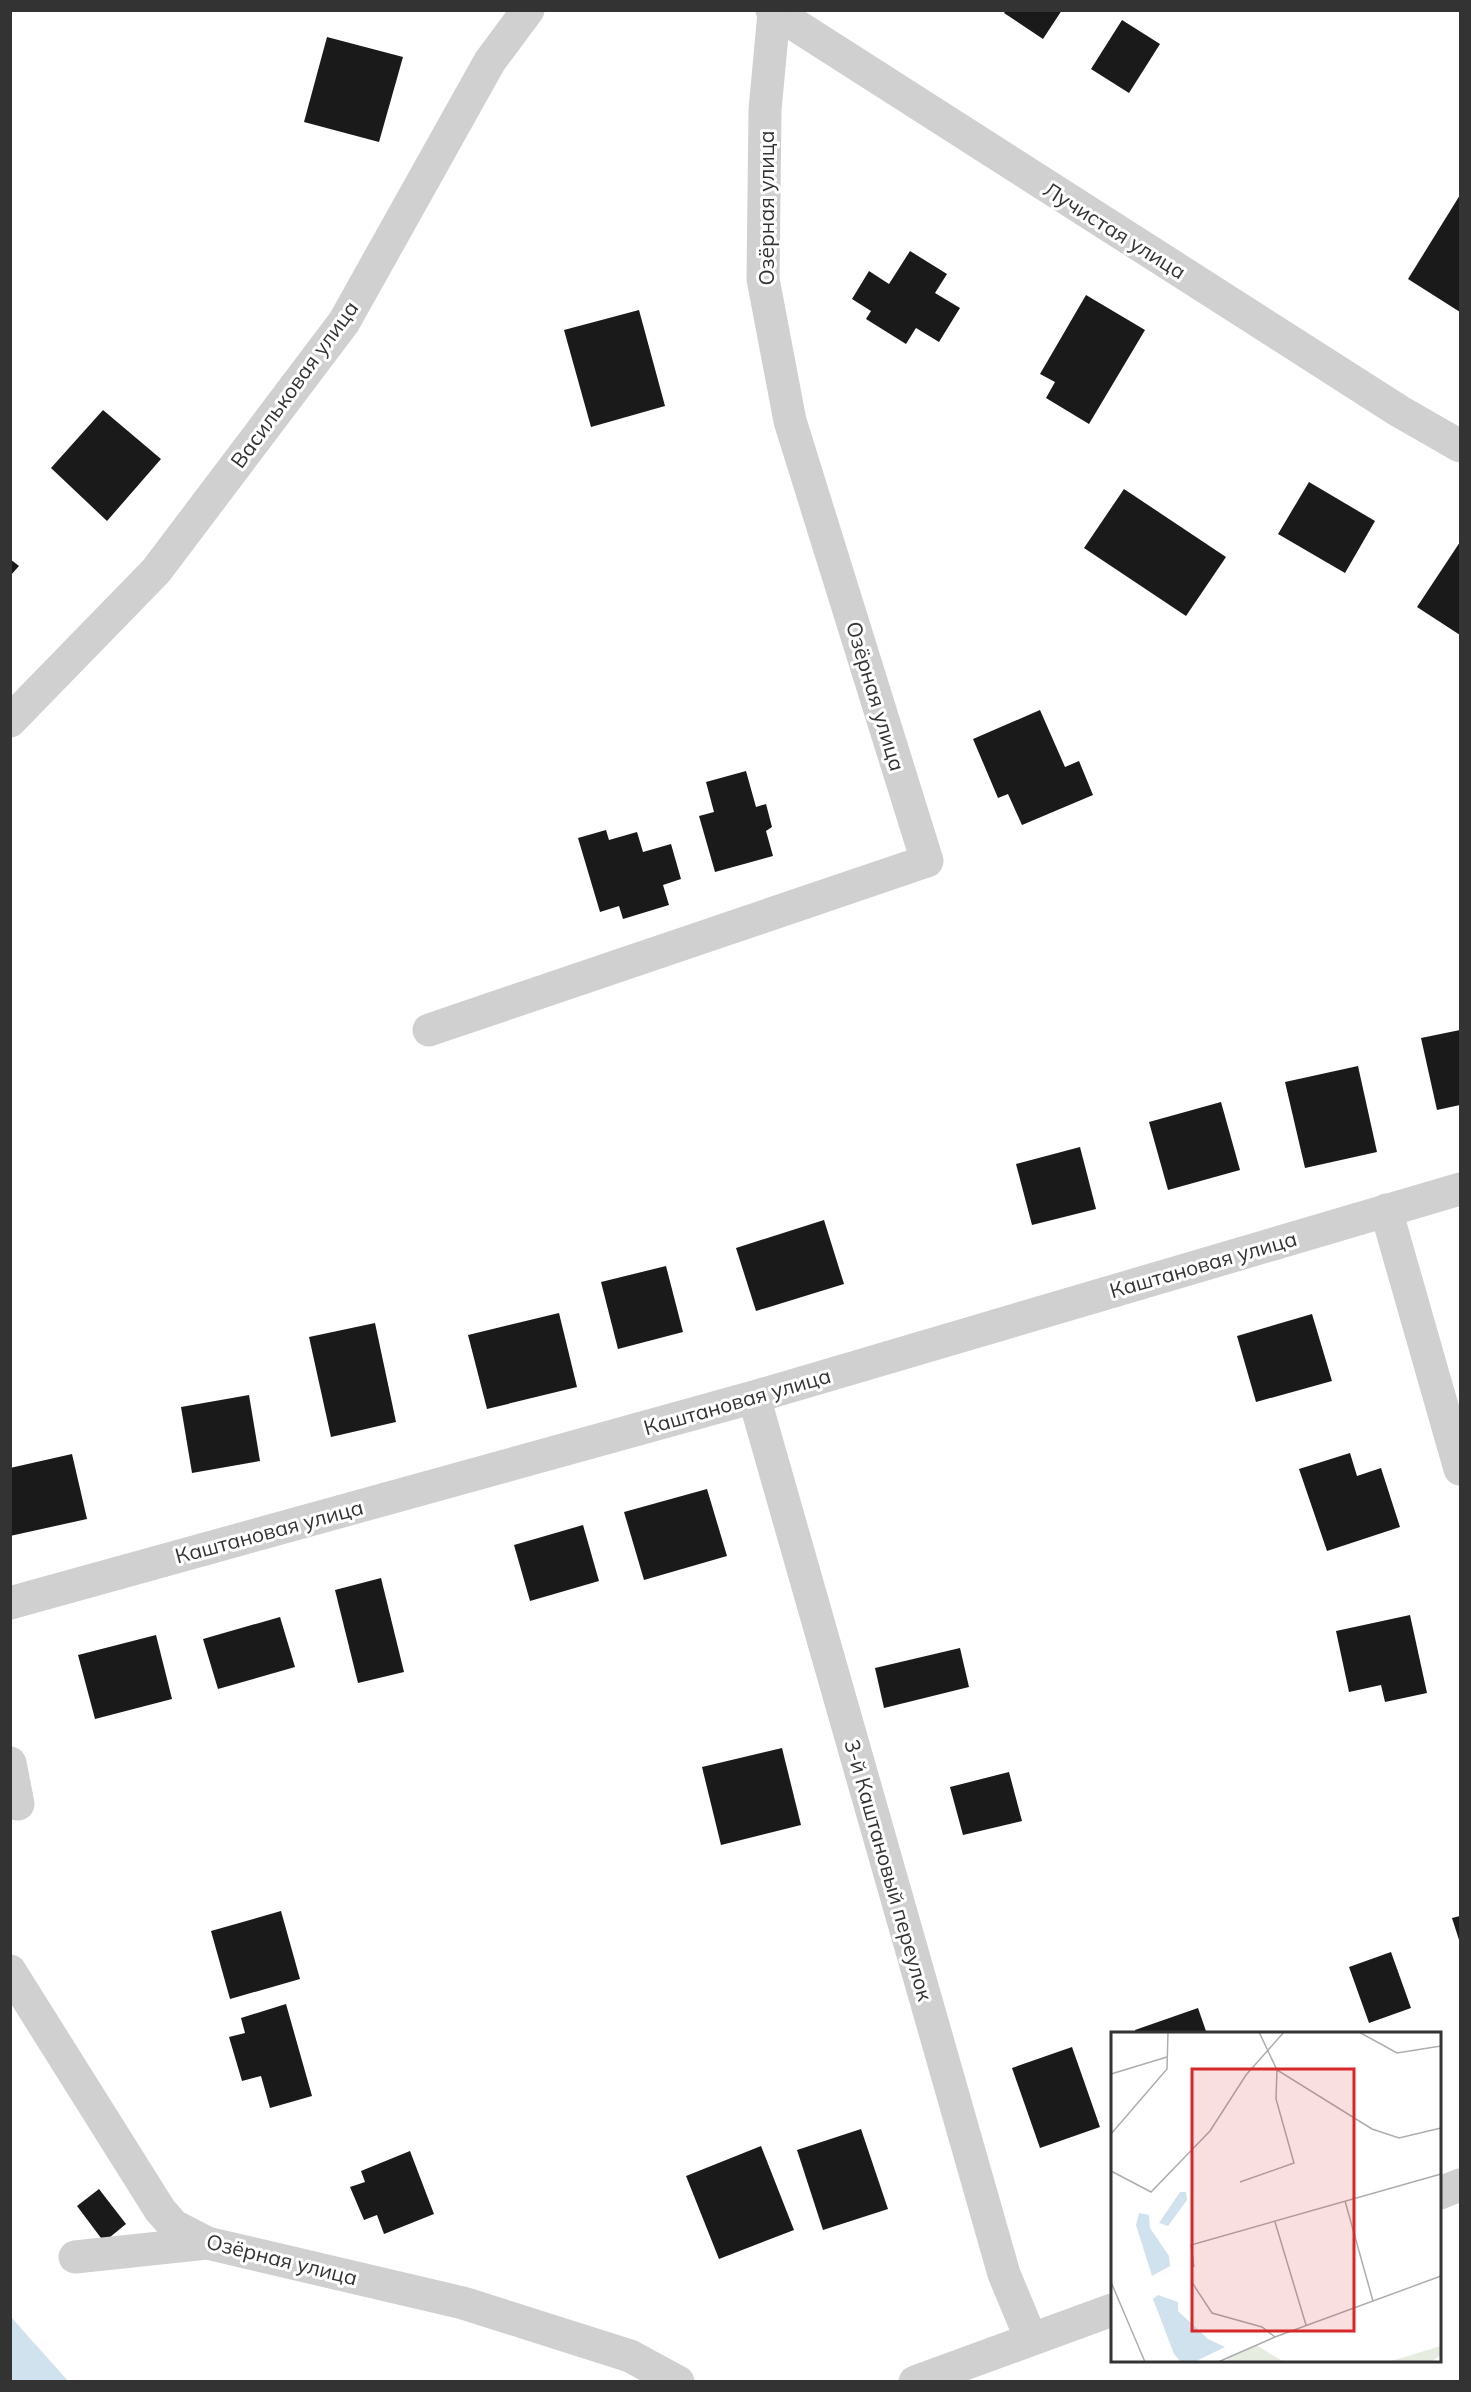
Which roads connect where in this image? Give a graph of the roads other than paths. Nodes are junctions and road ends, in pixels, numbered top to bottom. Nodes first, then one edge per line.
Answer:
1 (528, 10) edge
2 (773, 12) edge
3 (1461, 446) edge
4 (10, 720) edge
5 (429, 1030) dead end
6 (1461, 1189) edge
7 (1386, 1210) junction
8 (753, 1397) junction
9 (1461, 1469) edge
10 (10, 1603) edge
11 (10, 1763) edge
12 (18, 1804) dead end
13 (10, 1971) edge
14 (1461, 2185) edge
15 (1441, 2193) edge
16 (207, 2243) junction
17 (75, 2257) dead end
18 (1111, 2311) edge
19 (1031, 2339) junction
20 (678, 2382) edge
21 (915, 2382) edge

1 - 4 street, Васильковая улица
2 - 3 street, Лучистая улица
2 - 5 street, Озёрная улица
6 - 7 street, Каштановая улица
7 - 8 street, Каштановая улица
7 - 9 street
8 - 10 street, Каштановая улица
8 - 19 street, 3-й Каштановый переулок
11 - 12 street
13 - 16 street, Озёрная улица
14 - 15 street
16 - 17 street
16 - 20 street, Озёрная улица
18 - 19 street
19 - 21 street

